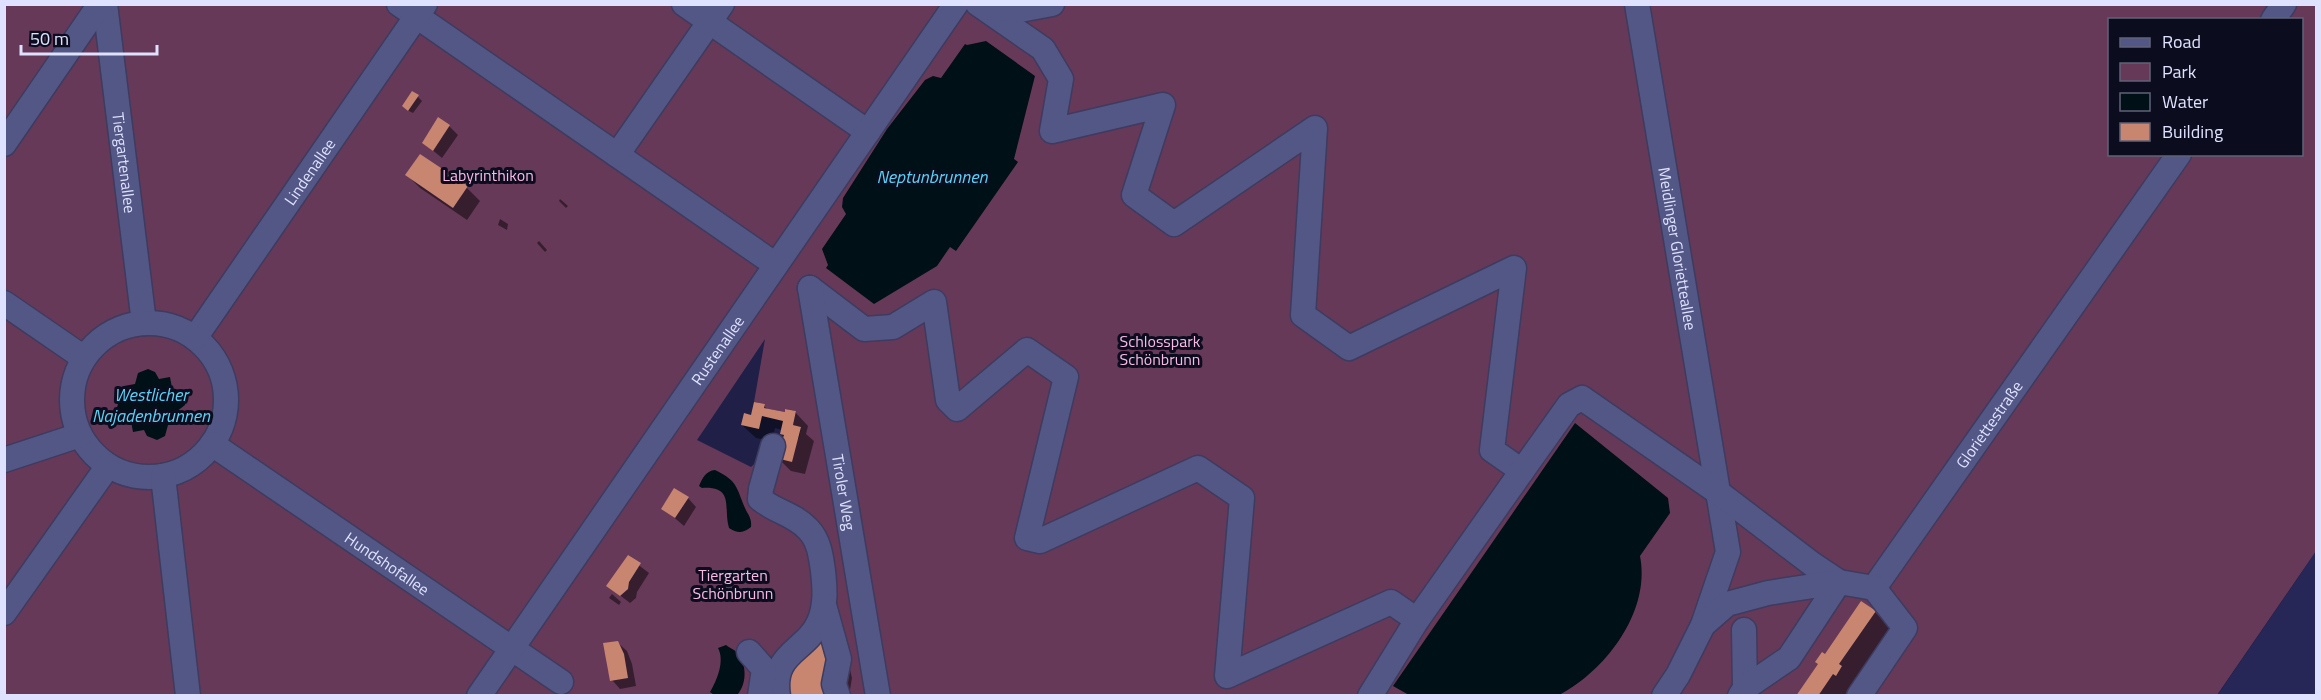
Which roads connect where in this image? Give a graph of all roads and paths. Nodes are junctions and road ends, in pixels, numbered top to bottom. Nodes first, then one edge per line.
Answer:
1 (100, 4) edge
2 (105, 4) edge
3 (684, 4) edge
4 (956, 4) edge
5 (1052, 4) edge
6 (1637, 4) edge
7 (2284, 4) edge
8 (980, 6) edge
9 (414, 9) edge
10 (716, 13) edge
11 (2274, 18) edge
12 (868, 132) junction
13 (4, 144) edge
14 (617, 155) junction
15 (2178, 156) edge
16 (776, 265) junction
17 (4, 303) edge
18 (144, 323) junction
19 (195, 338) junction
20 (84, 358) junction
21 (80, 435) junction
22 (212, 444) junction
23 (773, 446) dead end
24 (4, 460) edge
25 (108, 466) junction
26 (1522, 471) junction
27 (163, 476) junction
28 (1719, 493) junction
29 (1839, 582) junction
30 (1874, 588) junction
31 (824, 605) junction
32 (4, 613) edge
33 (1744, 618) junction
34 (1417, 620) junction
35 (1703, 625) junction
36 (512, 648) junction
37 (749, 652) dead end
38 (561, 682) dead end
39 (1742, 692) edge
40 (1672, 693) edge
41 (188, 696) edge
42 (479, 696) edge
43 (760, 696) edge
44 (778, 696) edge
45 (838, 696) edge
46 (878, 696) edge
47 (1370, 696) edge
48 (1859, 696) edge

1 - 13 street
2 - 18 street, Tiergartenallee
3 - 10 street
4 - 12 street, Rustenallee
5 - 8 street
6 - 28 street, Meidlinger Glorietteallee
7 - 11 street
8 - 26 street
9 - 14 street
9 - 19 street, Lindenallee
10 - 12 street
10 - 14 street
12 - 16 street, Rustenallee
14 - 16 street
15 - 30 street, Gloriettestraße
16 - 36 street, Rustenallee
17 - 20 street
18 - 19 street
18 - 20 street
19 - 22 street
20 - 21 street
21 - 24 street
21 - 25 street
22 - 27 street
22 - 36 street, Hundshofallee
23 - 31 street
25 - 27 street
25 - 32 street
26 - 28 street
26 - 34 street
27 - 41 street
28 - 29 street
28 - 35 street, Meidlinger Glorietteallee
29 - 30 street
29 - 33 street
29 - 39 street
30 - 48 street
31 - 44 street
31 - 45 street
33 - 35 street
33 - 39 street
34 - 46 street, Tiroler Weg
34 - 47 street
35 - 40 street
36 - 38 street, Hundshofallee
36 - 42 street, Rustenallee
37 - 43 street

